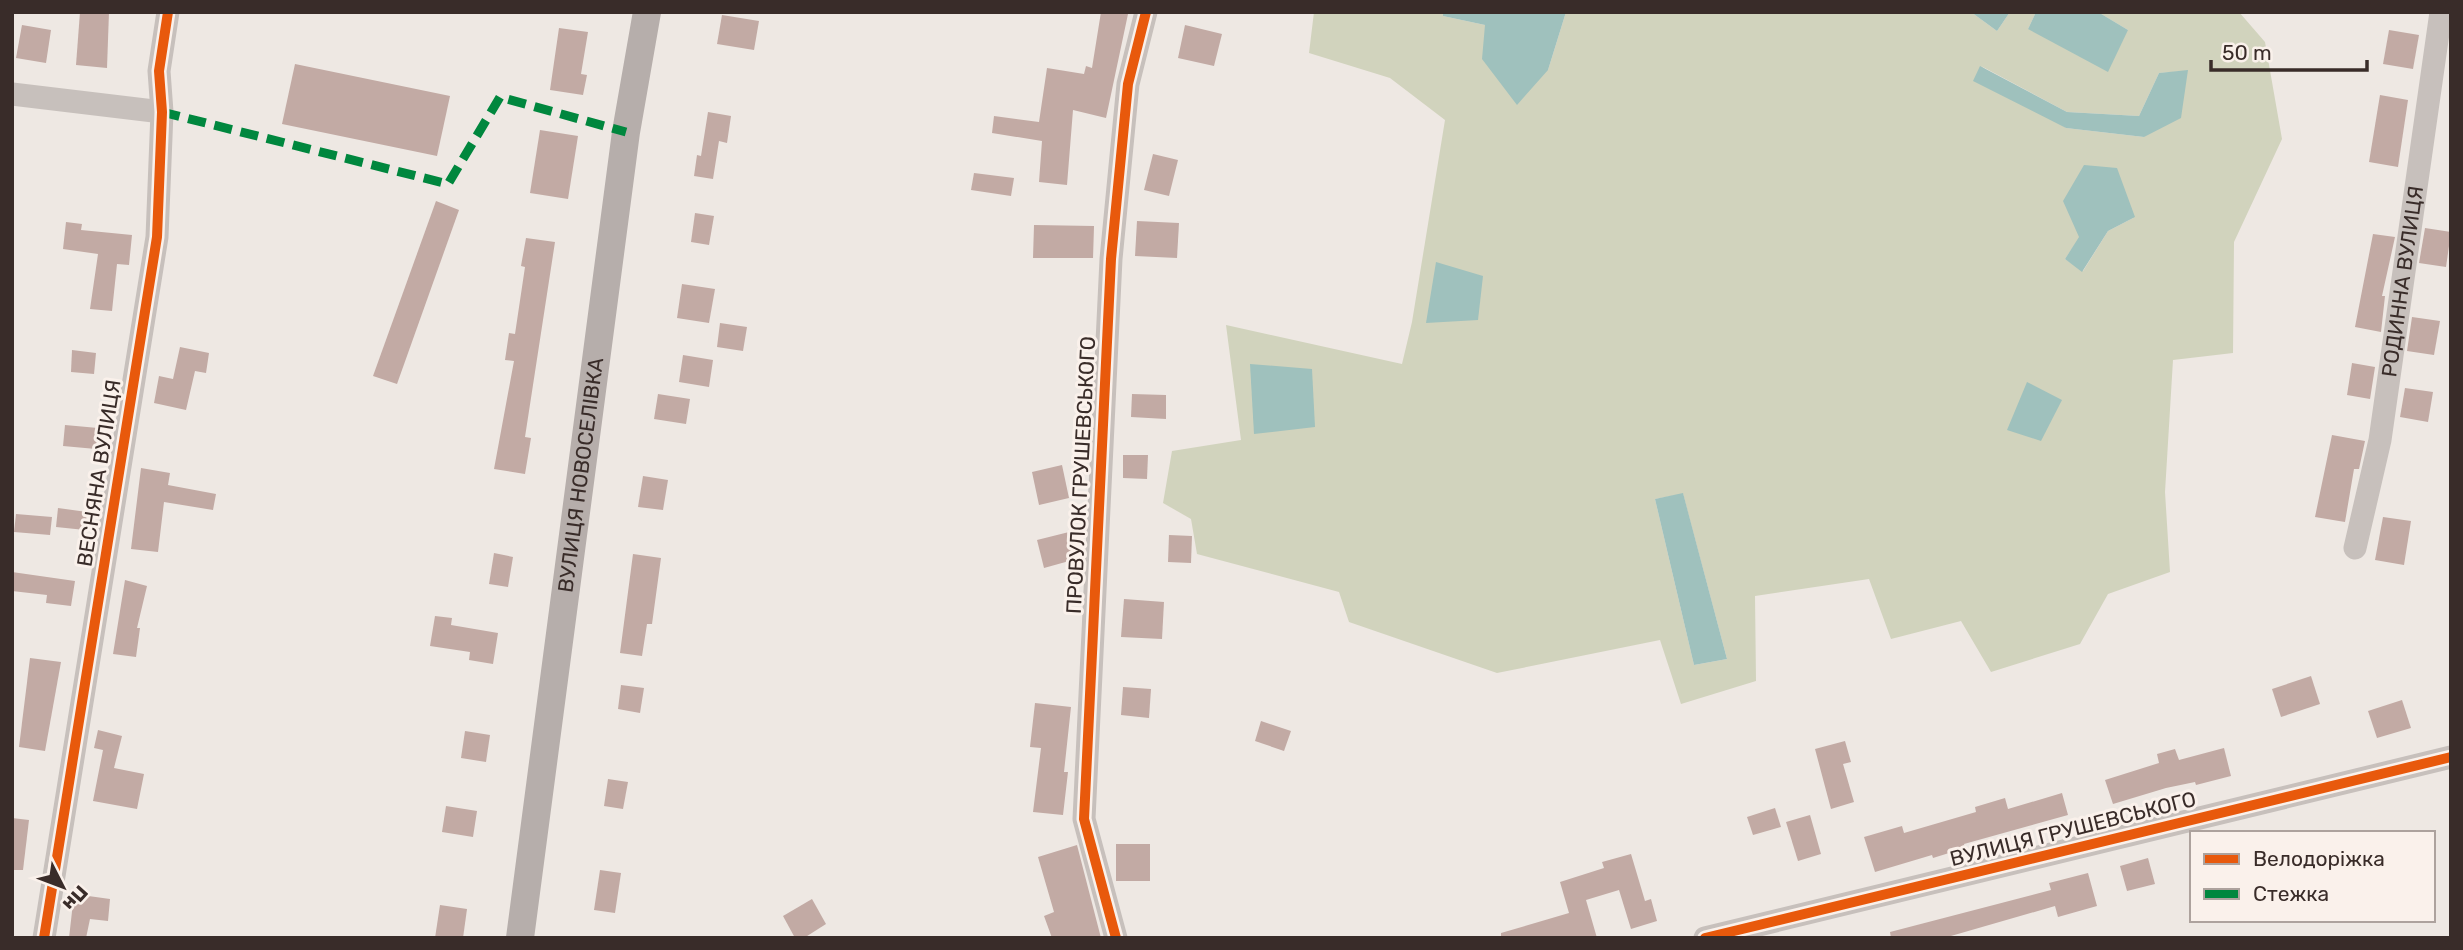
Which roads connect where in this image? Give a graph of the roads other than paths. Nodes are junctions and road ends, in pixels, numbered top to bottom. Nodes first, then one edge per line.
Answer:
1 (168, 12) edge
2 (647, 12) edge
3 (1146, 12) edge
4 (2441, 12) edge
5 (12, 94) edge
6 (162, 112) junction
7 (2355, 548) dead end
8 (2451, 757) edge
9 (44, 938) edge
10 (520, 938) edge
11 (1116, 938) edge
12 (1705, 938) edge

1 - 6 street, ВЕСНЯНА ВУЛИЦЯ
2 - 10 main road, ВУЛИЦЯ НОВОСЕЛІВКА
3 - 11 street, ПРОВУЛОК ГРУШЕВСЬКОГО
4 - 7 street, РОДИННА ВУЛИЦЯ
5 - 6 street
6 - 9 street, ВЕСНЯНА ВУЛИЦЯ
8 - 12 street, ВУЛИЦЯ ГРУШЕВСЬКОГО

